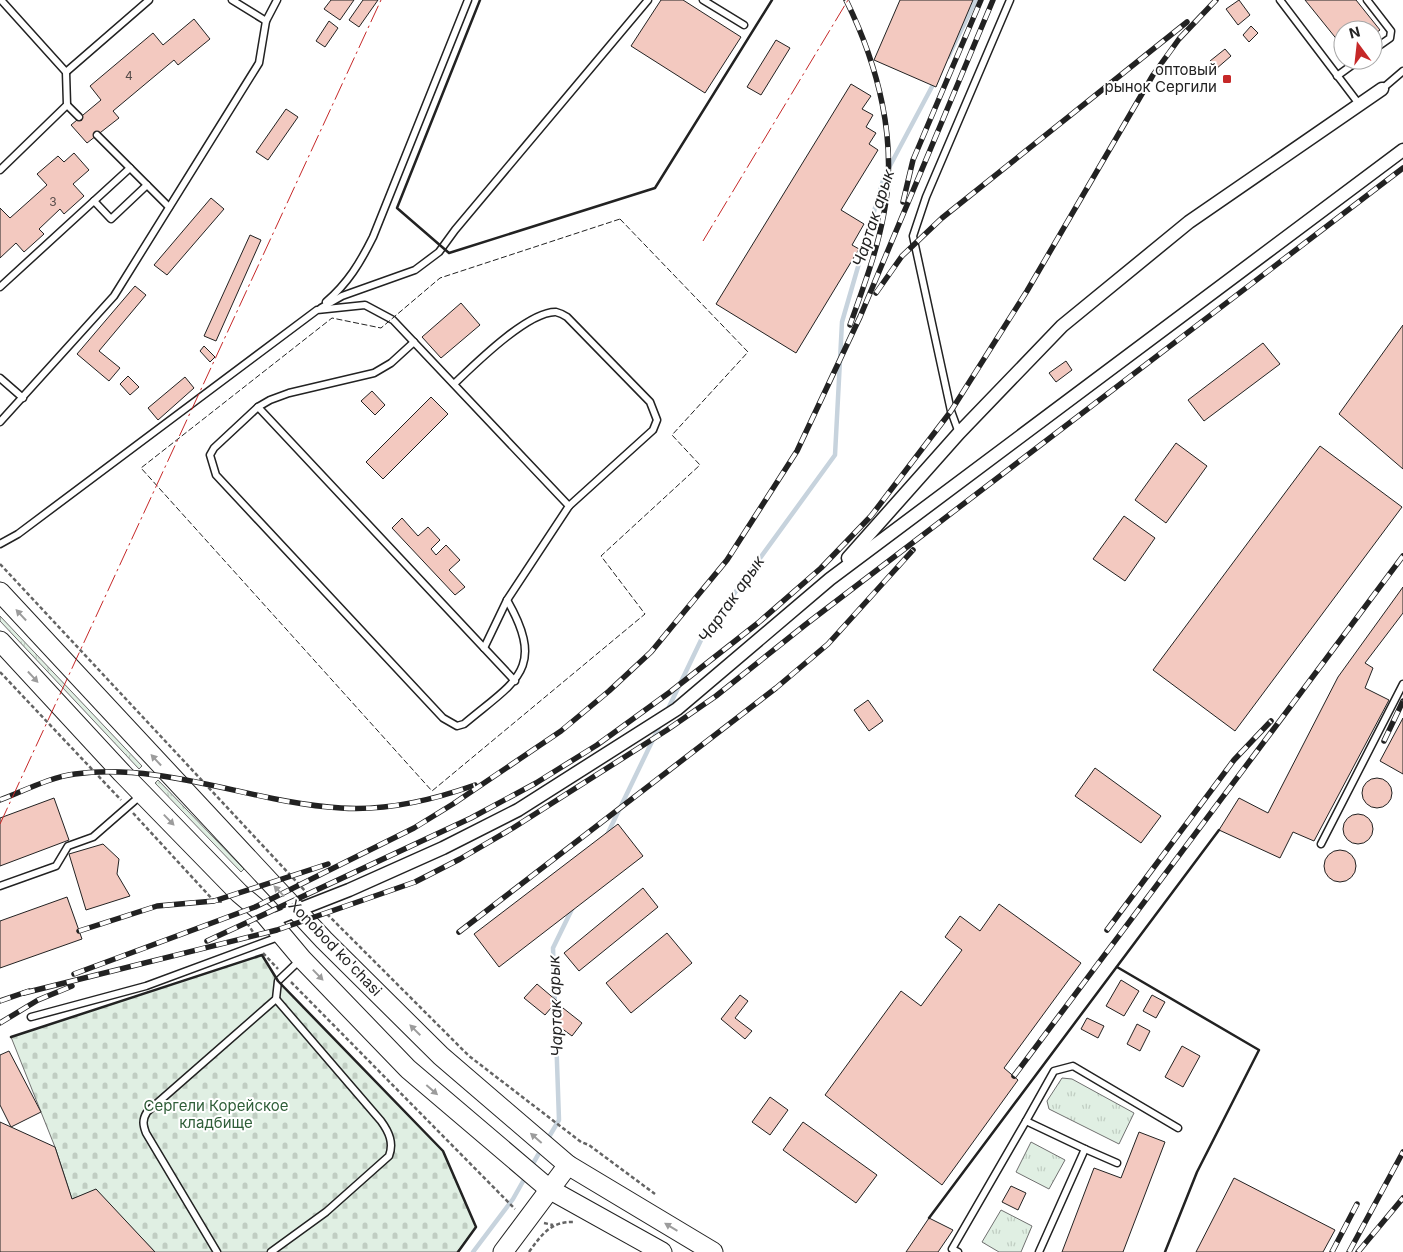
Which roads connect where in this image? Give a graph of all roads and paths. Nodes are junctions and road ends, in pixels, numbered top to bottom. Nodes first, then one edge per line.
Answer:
1 (1, 0) edge
2 (149, 0) edge
3 (232, 0) edge
4 (277, 0) edge
5 (468, 0) edge
6 (648, 0) edge
7 (703, 0) edge
8 (1010, 0) edge
9 (1280, 0) edge
10 (1367, 0) edge
11 (1382, 20) edge
12 (266, 21) junction
13 (1383, 21) edge
14 (744, 25) dead end
15 (1383, 43) edge
16 (1345, 70) edge
17 (1403, 71) edge
18 (66, 72) junction
19 (1337, 76) junction
20 (1382, 88) joint
21 (1359, 104) junction
22 (67, 105) junction
23 (79, 118) dead end
24 (97, 135) dead end
25 (1403, 150) edge
26 (130, 168) junction
27 (0, 170) edge
28 (148, 185) junction
29 (94, 201) junction
30 (169, 207) junction
31 (0, 288) edge
32 (318, 310) junction
33 (414, 342) junction
34 (0, 378) edge
35 (454, 384) junction
36 (23, 398) junction
37 (258, 407) junction
38 (0, 422) edge
39 (959, 433) junction
40 (569, 506) junction
41 (0, 544) edge
42 (830, 579) junction
43 (0, 592) edge
44 (507, 600) junction
45 (0, 641) edge
46 (484, 648) junction
47 (0, 672) edge
48 (515, 681) junction
49 (1403, 684) edge
50 (143, 794) junction
51 (127, 808) junction
52 (1320, 844) dead end
53 (0, 886) edge
54 (228, 903) dead end
55 (298, 910) junction
56 (244, 917) dead end
57 (270, 921) junction
58 (282, 936) junction
59 (261, 944) junction
60 (302, 958) junction
61 (284, 975) junction
62 (276, 999) junction
63 (31, 1016) dead end
64 (1026, 1121) junction
65 (1178, 1128) dead end
66 (1085, 1149) junction
67 (1117, 1163) dead end
68 (568, 1165) junction
69 (549, 1189) junction
70 (527, 1219) junction
71 (578, 1223) dead end
72 (553, 1225) junction
73 (217, 1252) edge
74 (271, 1252) edge
75 (503, 1252) edge
76 (530, 1252) edge
77 (662, 1252) edge
78 (713, 1252) edge
79 (958, 1252) edge
80 (1040, 1252) edge

1 - 18 lane
2 - 18 lane
3 - 12 lane
4 - 12 lane
5 - 32 lane
6 - 32 lane
7 - 14 lane
8 - 39 lane
9 - 19 lane
10 - 11 lane
12 - 30 lane
13 - 15 lane
16 - 19 lane
17 - 20 lane
18 - 22 lane
19 - 21 lane
20 - 21 street
21 - 39 street
22 - 23 lane
22 - 27 lane
24 - 26 lane
25 - 42 street
26 - 28 lane
26 - 29 lane
28 - 29 lane
28 - 30 lane
29 - 31 lane
30 - 36 lane
32 - 33 lane
32 - 41 lane
33 - 35 lane
33 - 37 lane
34 - 36 lane
35 - 40 lane
35 - 40 lane
36 - 38 lane
37 - 46 lane
37 - 48 lane
39 - 42 street
40 - 44 lane
42 - 55 street
55 -> 43 street, Xonobod ko'chasi
44 - 46 lane
44 - 48 lane
45 -> 50 street, Xonobod ko'chasi
46 - 48 lane
47 - 51 path
49 - 52 lane
50 - 51 lane
50 -> 57 street, Xonobod ko'chasi
51 - 53 lane
51 - 54 path
55 - 57 street
68 -> 55 street, Xonobod ko'chasi
56 - 59 path
57 - 58 street, Xonobod ko'chasi
58 - 59 lane
58 - 60 street, Xonobod ko'chasi
59 - 61 path
59 - 63 lane
60 - 61 lane
60 -> 69 street, Xonobod ko'chasi
61 - 62 lane
61 - 70 path
62 - 73 lane
62 - 74 lane
64 - 65 lane
64 - 66 lane
64 - 79 lane
66 - 67 lane
66 - 80 lane
68 - 69 street
78 -> 68 street, Xonobod ko'chasi
69 - 70 street
69 - 77 street, Xonobod ko'chasi
70 - 72 path
70 - 75 street
71 - 72 path
72 - 76 path

